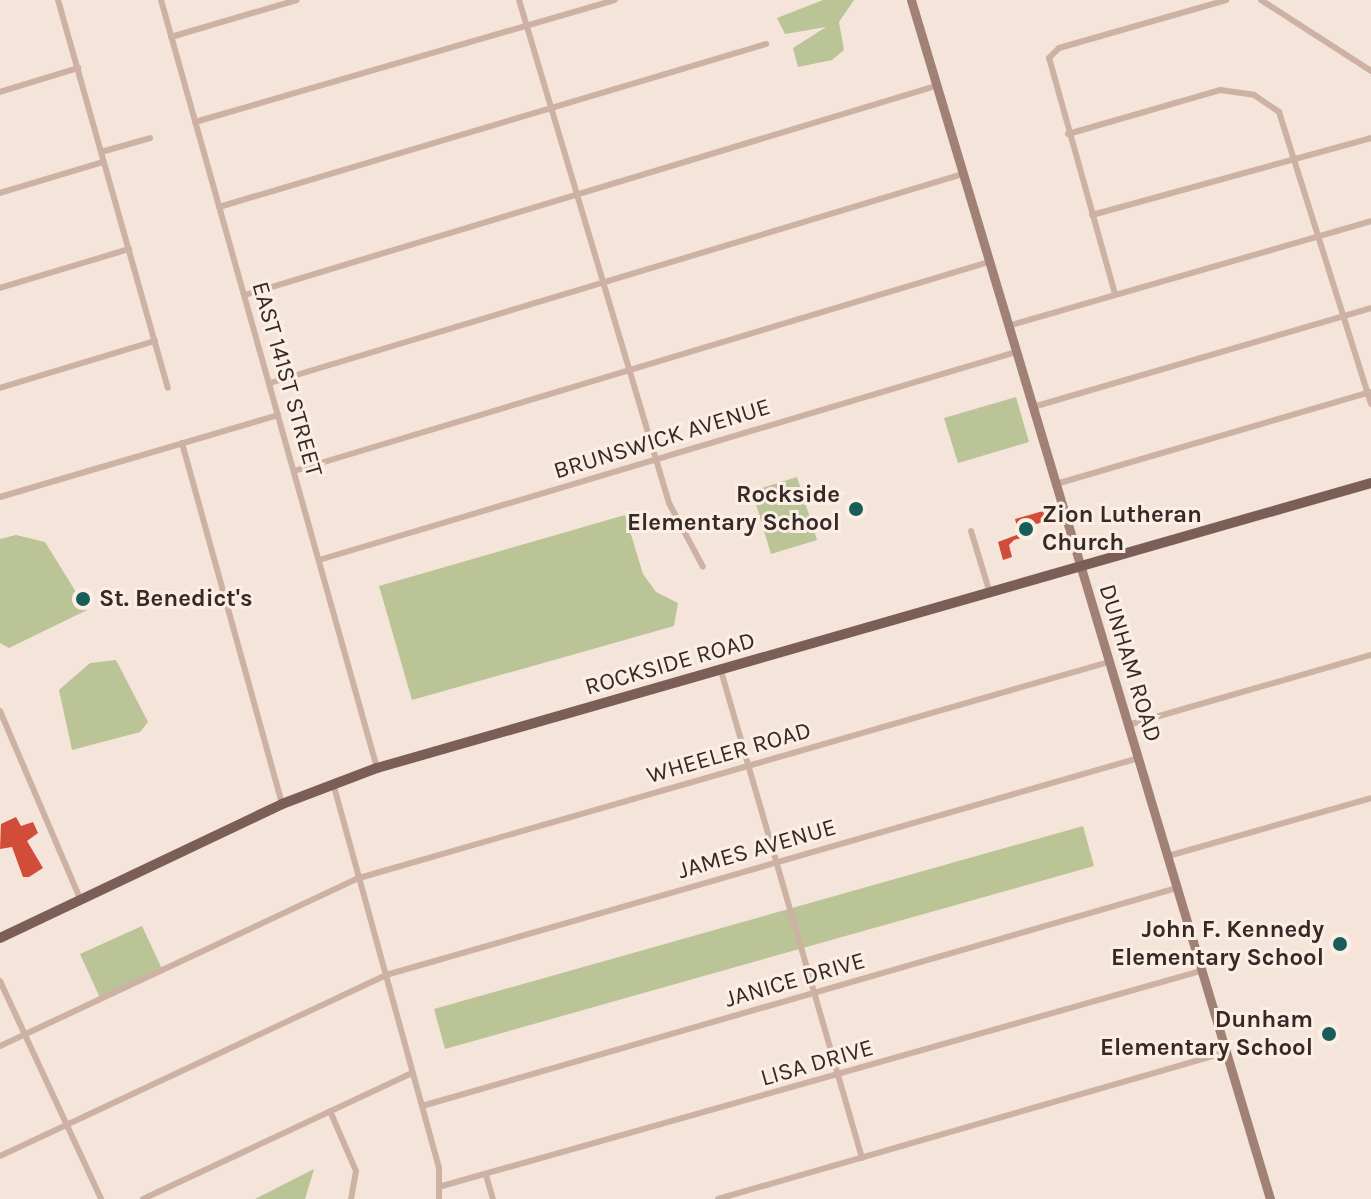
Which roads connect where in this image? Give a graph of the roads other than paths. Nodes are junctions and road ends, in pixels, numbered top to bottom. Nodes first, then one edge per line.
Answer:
1 (58, 0) edge
2 (161, 0) edge
3 (297, 0) edge
4 (519, 0) edge
5 (615, 0) edge
6 (911, 0) edge
7 (1226, 0) edge
8 (1261, 0) edge
9 (526, 24) junction
10 (171, 37) junction
11 (766, 44) dead end
12 (78, 68) junction
13 (1371, 71) edge
14 (936, 86) junction
15 (0, 92) edge
16 (551, 108) junction
17 (195, 122) junction
18 (1068, 134) junction
19 (150, 138) dead end
20 (1371, 138) edge
21 (101, 152) junction
22 (1298, 159) junction
23 (103, 162) junction
24 (963, 174) junction
25 (0, 193) edge
26 (577, 194) junction
27 (219, 207) junction
28 (1092, 215) junction
29 (1371, 221) edge
30 (1320, 235) junction
31 (129, 249) junction
32 (989, 262) junction
33 (603, 284) junction
34 (0, 288) edge
35 (1115, 294) junction
36 (245, 295) junction
37 (1371, 308) edge
38 (1344, 315) junction
39 (1008, 326) junction
40 (155, 341) junction
41 (1016, 352) junction
42 (630, 371) junction
43 (270, 383) junction
44 (0, 388) edge
45 (168, 388) dead end
46 (1369, 393) edge
47 (1371, 404) edge
48 (1033, 407) junction
49 (278, 415) junction
50 (182, 443) junction
51 (656, 459) junction
52 (294, 471) junction
53 (1371, 483) edge
54 (1056, 484) junction
55 (0, 497) edge
56 (971, 531) dead end
57 (319, 560) junction
58 (1080, 566) junction
59 (703, 567) dead end
60 (990, 593) junction
61 (1371, 655) edge
62 (1109, 662) junction
63 (721, 671) junction
64 (0, 711) edge
65 (1128, 725) junction
66 (1139, 758) junction
67 (748, 766) junction
68 (377, 768) junction
69 (333, 783) junction
70 (1371, 798) edge
71 (282, 804) junction
72 (1168, 856) junction
73 (777, 862) junction
74 (359, 878) junction
75 (1177, 888) junction
76 (80, 899) junction
77 (0, 938) edge
78 (1201, 971) junction
79 (386, 975) junction
80 (0, 981) edge
81 (815, 993) junction
82 (25, 1034) junction
83 (0, 1046) edge
84 (1227, 1052) junction
85 (412, 1073) junction
86 (838, 1075) junction
87 (422, 1106) junction
88 (330, 1111) junction
89 (67, 1124) junction
90 (0, 1156) edge
91 (862, 1158) junction
92 (486, 1175) junction
93 (442, 1186) junction
94 (101, 1199) edge
95 (143, 1199) edge
96 (351, 1199) edge
97 (439, 1199) edge
98 (493, 1199) edge
99 (718, 1199) edge
100 (1270, 1199) edge

1 - 12 street
2 - 10 street, EAST 141ST STREET
3 - 10 street
4 - 9 street
5 - 9 street
6 - 14 street, DUNHAM ROAD
7 - 18 street
8 - 13 street
9 - 16 street
9 - 17 street
10 - 17 street, EAST 141ST STREET
11 - 16 street
12 - 15 street
12 - 21 street
14 - 24 street, DUNHAM ROAD
14 - 26 street
16 - 26 street
16 - 27 street
17 - 27 street, EAST 141ST STREET
18 - 22 street
18 - 28 street
19 - 21 street
20 - 22 street
21 - 23 street
22 - 28 street
22 - 30 street
23 - 25 street
23 - 31 street
24 - 32 street, DUNHAM ROAD
24 - 33 street
26 - 33 street
26 - 36 street
27 - 36 street, EAST 141ST STREET
28 - 35 street
29 - 30 street
30 - 35 street
30 - 38 street
31 - 34 street
31 - 40 street
32 - 39 street, DUNHAM ROAD
32 - 42 street
33 - 42 street
33 - 43 street
35 - 39 street
36 - 43 street, EAST 141ST STREET
37 - 38 street
38 - 46 street
38 - 48 street
39 - 41 street, DUNHAM ROAD
40 - 44 street
40 - 45 street
41 - 48 street, DUNHAM ROAD
41 - 51 street, BRUNSWICK AVENUE
42 - 51 street
42 - 52 street
43 - 49 street, EAST 141ST STREET
46 - 47 street
46 - 54 street
48 - 54 street, DUNHAM ROAD
49 - 50 street
49 - 52 street, EAST 141ST STREET
50 - 55 street
50 - 71 street
51 - 57 street, BRUNSWICK AVENUE
51 - 59 street
52 - 57 street, EAST 141ST STREET
53 - 58 main road, ROCKSIDE ROAD
54 - 58 street, DUNHAM ROAD
56 - 60 street
57 - 68 street, EAST 141ST STREET
58 - 60 main road, ROCKSIDE ROAD
58 - 62 street, DUNHAM ROAD
60 - 63 main road, ROCKSIDE ROAD
61 - 65 street
62 - 65 street, DUNHAM ROAD
62 - 67 street, WHEELER ROAD
63 - 67 street
63 - 68 main road, ROCKSIDE ROAD
64 - 76 street
65 - 66 street, DUNHAM ROAD
66 - 72 street, DUNHAM ROAD
66 - 73 street, JAMES AVENUE
67 - 73 street
67 - 74 street, WHEELER ROAD
68 - 69 main road, ROCKSIDE ROAD
69 - 71 main road, ROCKSIDE ROAD
69 - 74 street
70 - 72 street
71 - 76 main road, ROCKSIDE ROAD
72 - 75 street, DUNHAM ROAD
73 - 79 street, JAMES AVENUE
73 - 81 street
74 - 79 street
74 - 82 street, WHEELER ROAD
75 - 78 street, DUNHAM ROAD
75 - 81 street, JANICE DRIVE
76 - 77 main road, ROCKSIDE ROAD
78 - 84 street, DUNHAM ROAD
78 - 86 street, LISA DRIVE
79 - 85 street
79 - 89 street, JAMES AVENUE
80 - 82 street
81 - 86 street
81 - 87 street, JANICE DRIVE
82 - 83 street, WHEELER ROAD
82 - 89 street
84 - 91 street
84 - 100 street, DUNHAM ROAD
85 - 87 street
85 - 88 street
86 - 91 street
86 - 92 street, LISA DRIVE
87 - 93 street
88 - 95 street
88 - 96 street
89 - 90 street, JAMES AVENUE
89 - 94 street
91 - 99 street
92 - 93 street, LISA DRIVE
92 - 98 street
93 - 97 street

